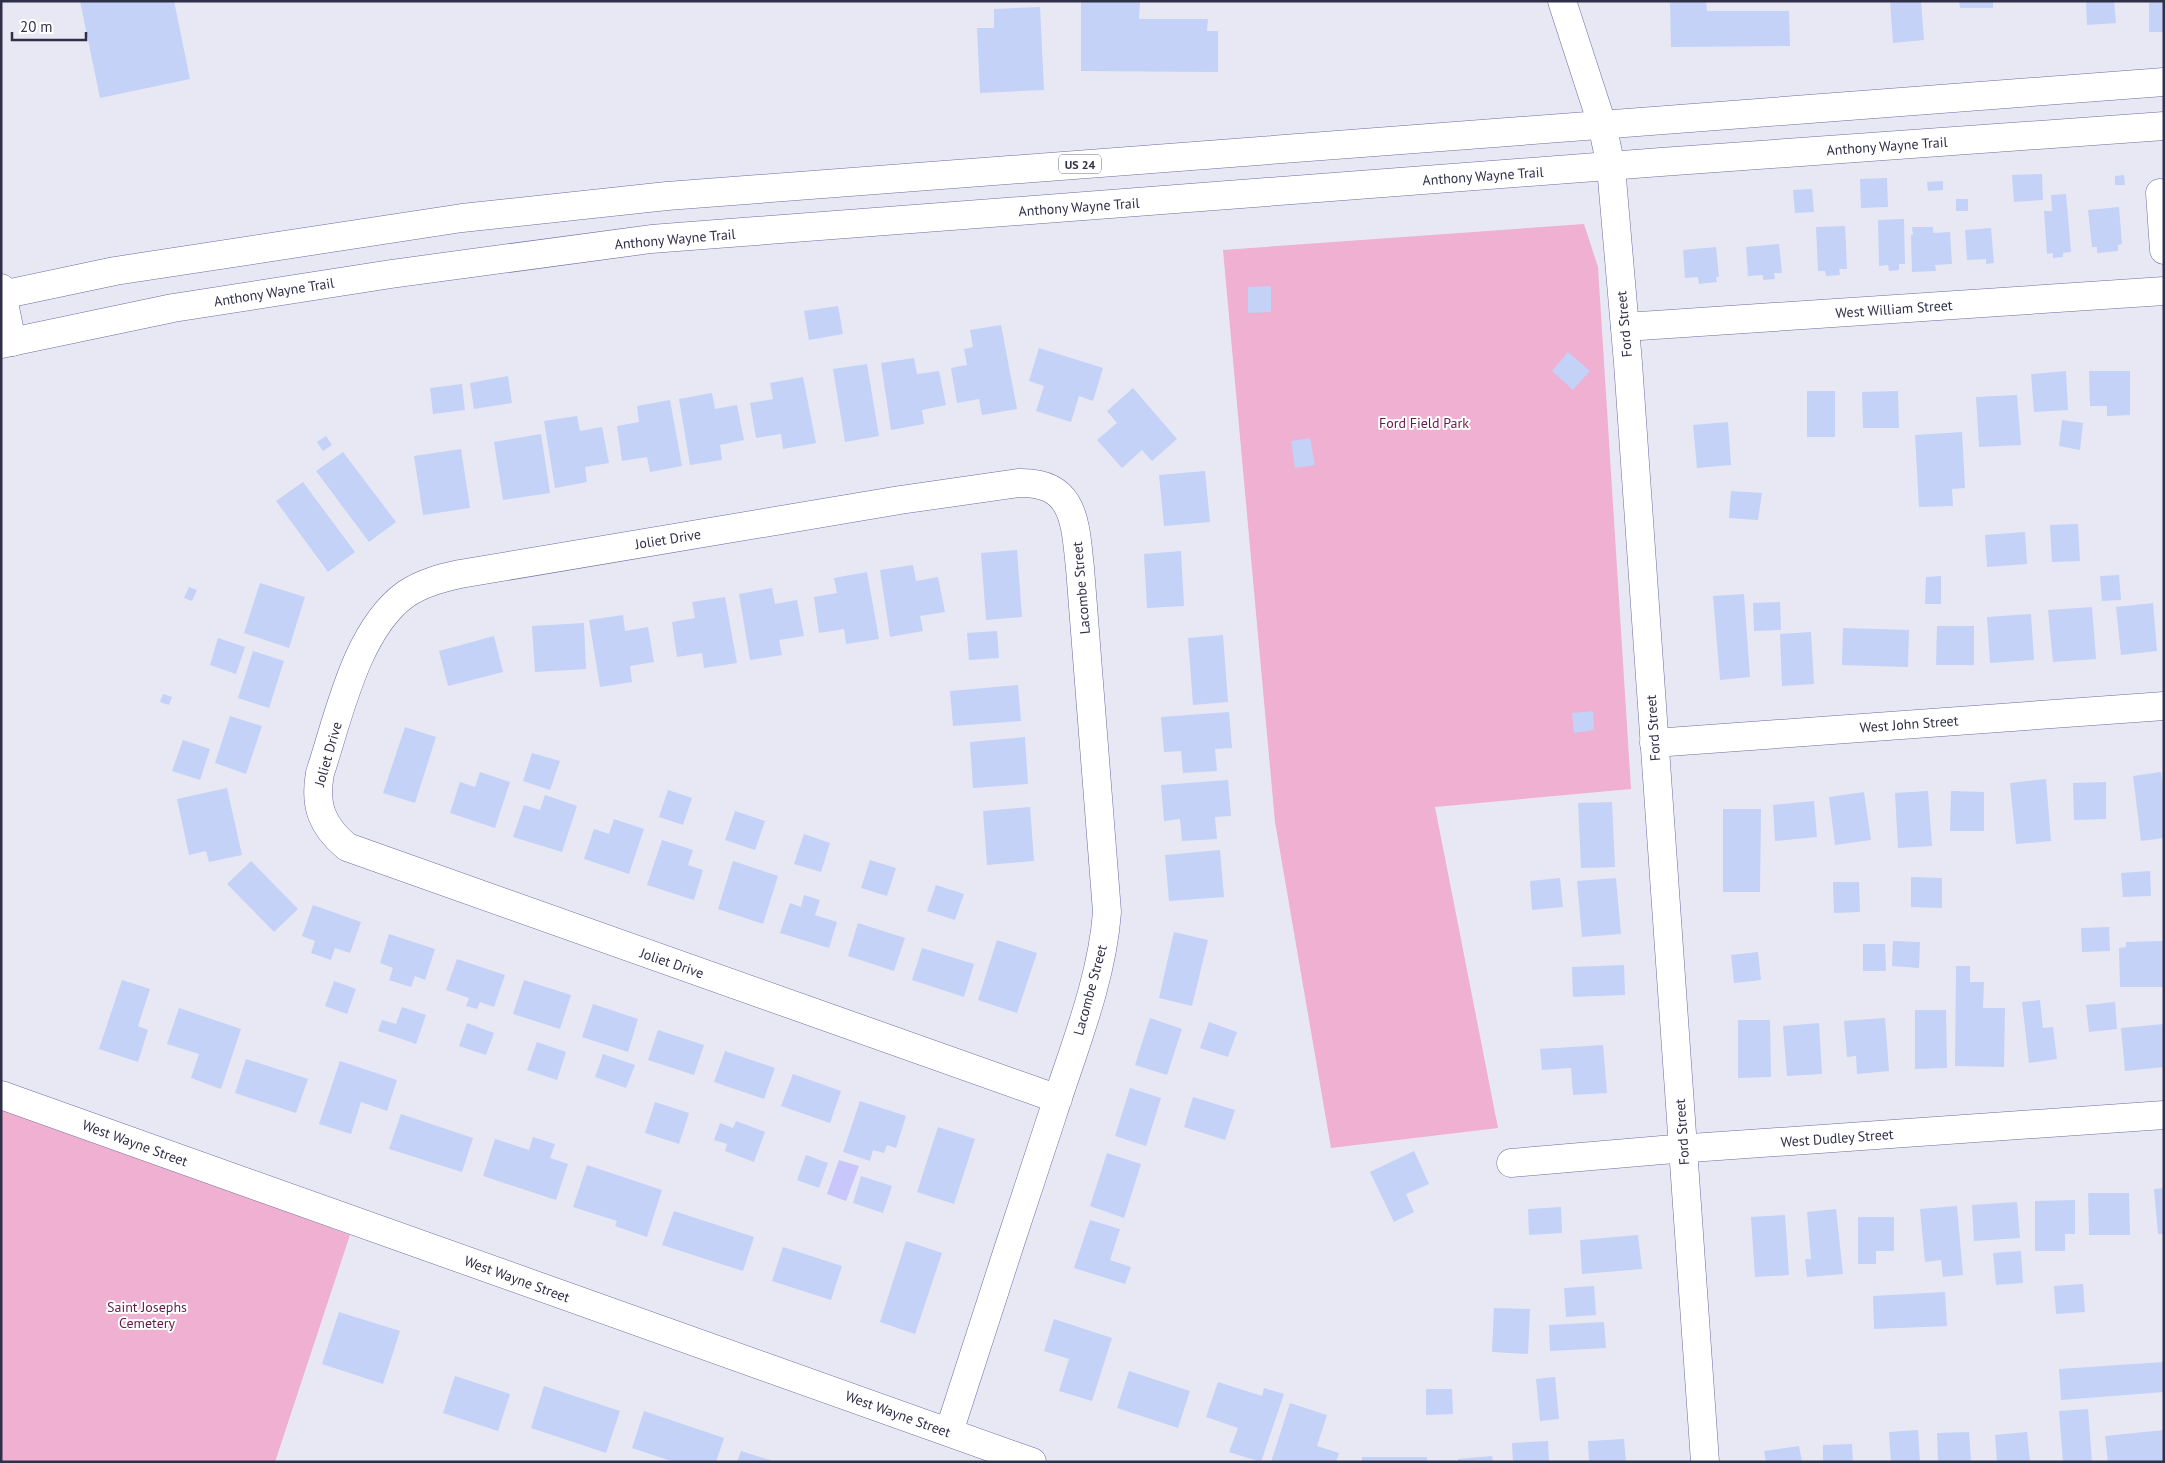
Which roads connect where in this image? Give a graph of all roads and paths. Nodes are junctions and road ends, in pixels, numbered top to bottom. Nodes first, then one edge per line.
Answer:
1 (1562, 1) edge
2 (2164, 82) edge
3 (1602, 124) junction
4 (2164, 126) edge
5 (1611, 167) junction
6 (2160, 193) dead end
7 (2164, 250) edge
8 (2164, 291) edge
9 (2, 293) edge
10 (1625, 327) junction
11 (6, 343) edge
12 (1042, 485) joint
13 (2164, 706) edge
14 (1654, 743) junction
15 (1, 1095) edge
16 (1058, 1098) junction
17 (2164, 1115) edge
18 (1684, 1149) junction
19 (1511, 1163) dead end
20 (948, 1432) junction
21 (1032, 1462) edge
22 (1705, 1462) edge

1 - 3 main road, Ford Street
2 - 3 main road, US 24
3 - 5 main road, Ford Street
3 - 9 main road, US 24
4 - 5 main road, Anthony Wayne Trail
5 - 10 main road, Ford Street
5 - 11 main road, Anthony Wayne Trail
6 - 7 main road
8 - 10 main road, West William Street
9 - 11 main road
10 - 14 main road, Ford Street
12 - 16 main road, Lacombe Street
12 - 16 main road, Joliet Drive
13 - 14 main road, West John Street
14 - 18 main road, Ford Street
15 - 20 main road, West Wayne Street
16 - 20 main road, Lacombe Street
17 - 18 main road, West Dudley Street
18 - 19 main road, West Dudley Street
18 - 22 main road, Ford Street
20 - 21 main road, West Wayne Street

